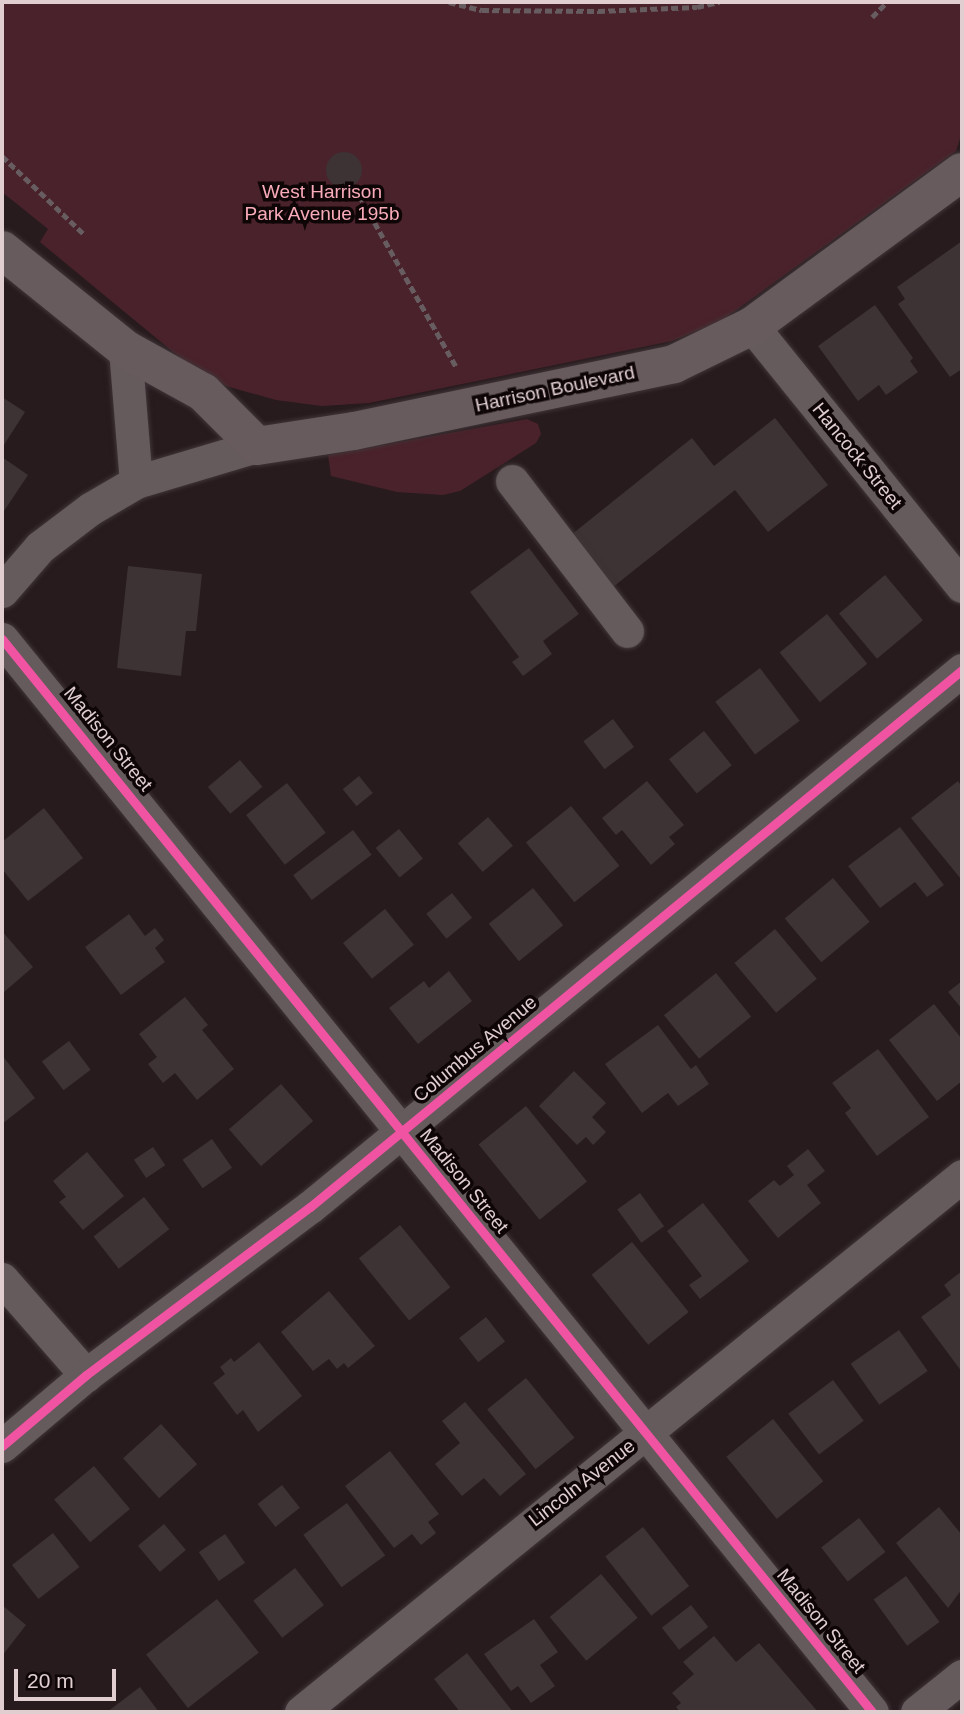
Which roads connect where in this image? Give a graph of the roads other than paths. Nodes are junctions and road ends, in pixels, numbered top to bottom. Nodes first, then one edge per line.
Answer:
1 (962, 172) edge
2 (2, 250) edge
3 (752, 326) junction
4 (125, 349) junction
5 (257, 446) junction
6 (512, 481) dead end
7 (136, 482) junction
8 (962, 586) edge
9 (2, 591) edge
10 (627, 631) dead end
11 (2, 639) edge
12 (962, 670) edge
13 (402, 1132) junction
14 (962, 1176) edge
15 (2, 1279) edge
16 (86, 1375) junction
17 (647, 1432) junction
18 (2, 1446) edge
19 (962, 1676) edge
20 (301, 1712) edge
21 (872, 1712) edge
22 (917, 1712) edge

1 - 3 main road, Harrison Boulevard
2 - 4 main road
3 - 5 main road, Harrison Boulevard
3 - 8 street, Hancock Street
4 - 5 main road
4 - 7 street
5 - 7 street
6 - 10 street
7 - 9 street
11 - 13 street, Madison Street
12 - 13 street, Columbus Avenue
13 - 16 street, Columbus Avenue
13 - 17 street, Madison Street
14 - 17 street, Lincoln Avenue
15 - 16 street
16 - 18 street, Columbus Avenue
17 - 20 street, Lincoln Avenue
17 - 21 street, Madison Street
19 - 22 street

